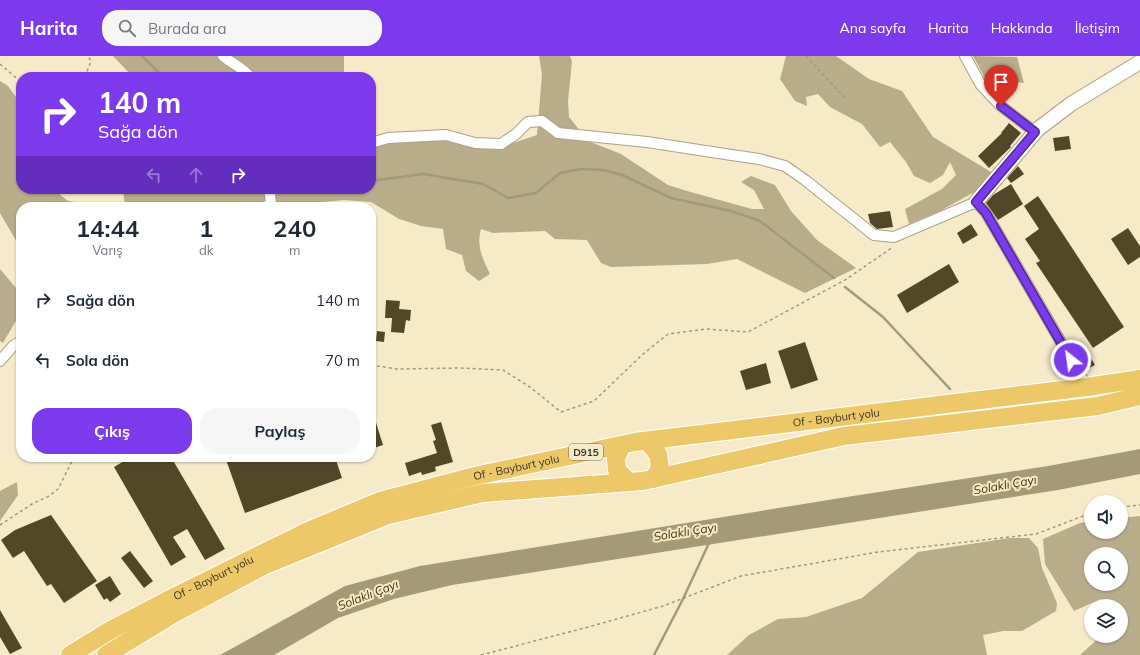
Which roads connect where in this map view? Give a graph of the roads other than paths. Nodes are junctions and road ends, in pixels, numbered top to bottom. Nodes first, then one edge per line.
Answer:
1 (223, 56) edge
2 (966, 56) edge
3 (1140, 62) edge
4 (245, 72) edge
5 (1035, 132) junction
6 (376, 142) edge
7 (976, 202) junction
8 (16, 344) edge
9 (0, 360) edge
10 (1140, 379) edge
11 (1087, 387) junction
12 (1140, 396) edge
13 (647, 441) junction
14 (622, 445) junction
15 (653, 479) junction
16 (628, 482) junction
17 (70, 655) edge
18 (106, 655) edge

1 - 4 street
2 - 5 street
3 - 5 street
5 - 7 street
6 - 7 street
7 - 11 street
8 - 9 street
10 - 11 highway, Of - Bayburt yolu / D915
11 - 13 highway, Of - Bayburt yolu / D915
12 - 15 highway, Of - Bayburt yolu
13 - 14 highway, Of - Bayburt yolu / D915
13 - 15 highway
14 - 16 highway
14 - 17 highway, Of - Bayburt yolu / D915
15 - 16 highway, Of - Bayburt yolu
16 - 18 highway, Of - Bayburt yolu

